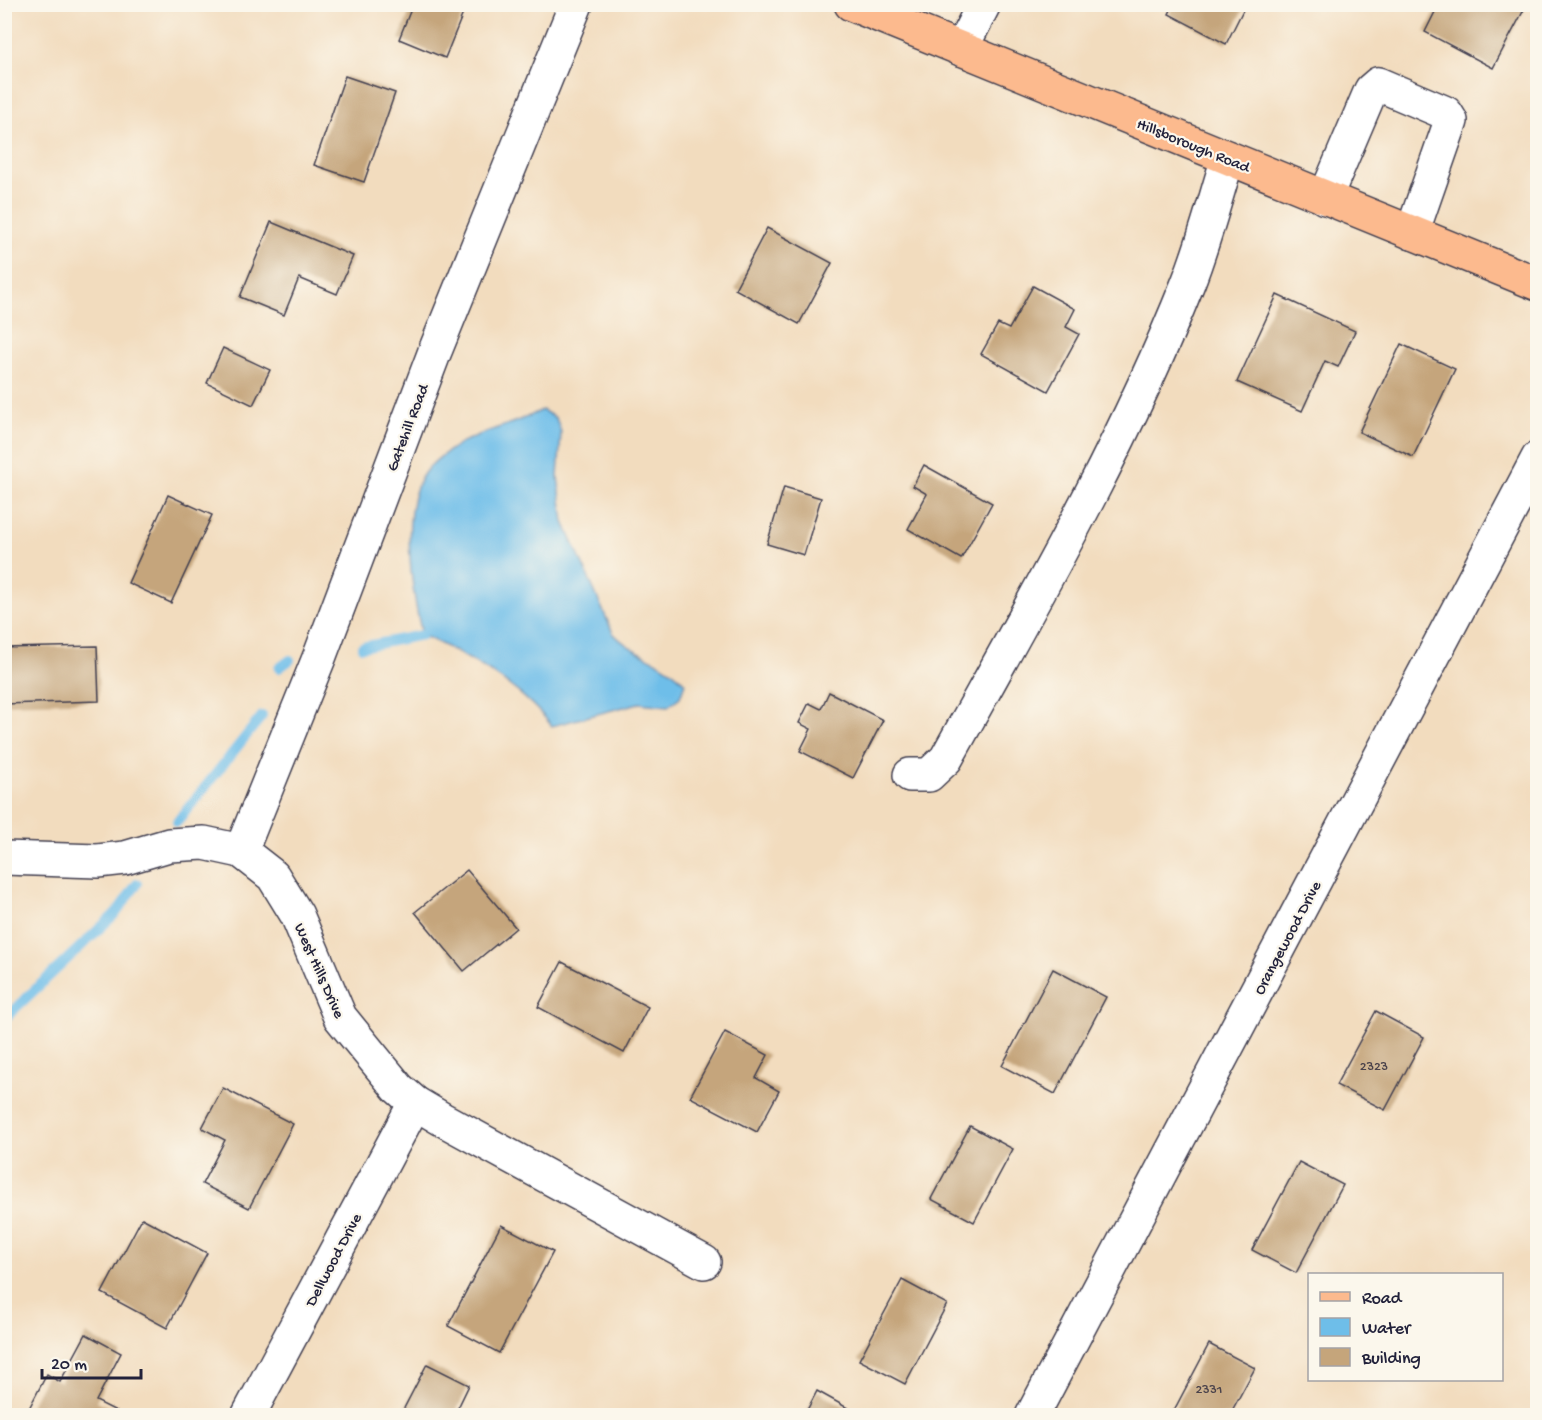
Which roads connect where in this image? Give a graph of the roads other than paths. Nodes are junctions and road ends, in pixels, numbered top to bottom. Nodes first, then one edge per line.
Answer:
1 (576, 4) edge
2 (851, 4) edge
3 (984, 4) edge
4 (883, 13) edge
5 (961, 49) junction
6 (1228, 158) junction
7 (1325, 198) junction
8 (1412, 233) junction
9 (1538, 284) edge
10 (1538, 458) edge
11 (910, 775) dead end
12 (241, 851) junction
13 (4, 858) edge
14 (416, 1103) junction
15 (704, 1262) dead end
16 (248, 1416) edge
17 (1032, 1416) edge

1 - 12 street, Gatehill Road
2 - 4 main road, Hillsborough Road
3 - 5 street
4 - 5 main road, Hillsborough Road
5 - 6 main road, Hillsborough Road
6 - 7 main road, Hillsborough Road
6 - 11 street
7 - 8 main road, Hillsborough Road
7 - 8 street
8 - 9 main road, Hillsborough Road
10 - 17 street, Orangewood Drive
12 - 13 street, West Hills Drive
12 - 14 street, West Hills Drive
14 - 15 street, West Hills Drive
14 - 16 street, Dellwood Drive

